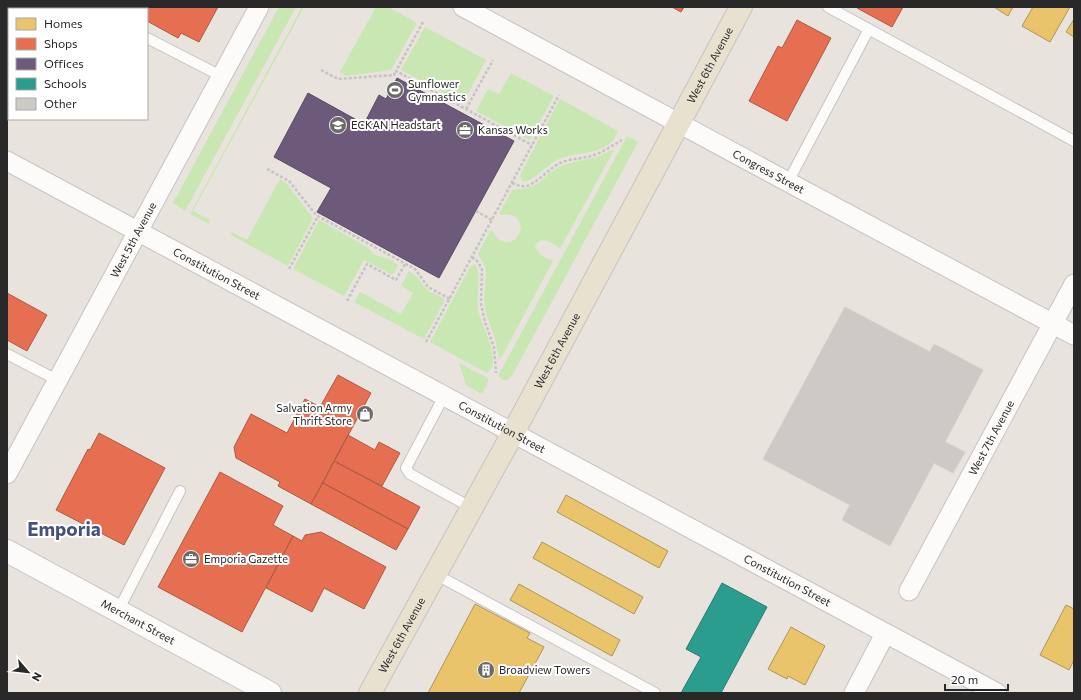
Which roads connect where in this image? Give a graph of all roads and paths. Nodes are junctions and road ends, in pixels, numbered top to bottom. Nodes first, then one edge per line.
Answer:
1 (259, 7) edge
2 (463, 7) edge
3 (741, 7) edge
4 (828, 7) edge
5 (422, 22) dead end
6 (869, 29) junction
7 (148, 39) edge
8 (493, 60) dead end
9 (320, 70) dead end
10 (396, 71) junction
11 (221, 76) junction
12 (559, 95) dead end
13 (466, 109) junction
14 (678, 123) junction
15 (622, 140) dead end
16 (1074, 141) edge
17 (532, 145) junction
18 (7, 161) edge
19 (267, 169) dead end
20 (788, 182) junction
21 (512, 183) junction
22 (476, 211) dead end
23 (318, 216) junction
24 (492, 220) junction
25 (138, 232) junction
26 (472, 257) junction
27 (405, 264) junction
28 (289, 269) dead end
29 (1074, 284) edge
30 (450, 299) junction
31 (348, 301) dead end
32 (1053, 324) junction
33 (1074, 335) edge
34 (426, 342) dead end
35 (7, 354) edge
36 (496, 373) dead end
37 (57, 380) junction
38 (444, 396) junction
39 (513, 433) junction
40 (7, 474) edge
41 (180, 492) dead end
42 (472, 508) junction
43 (7, 551) edge
44 (435, 574) junction
45 (909, 591) dead end
46 (118, 611) junction
47 (885, 634) junction
48 (270, 693) edge
49 (370, 693) edge
50 (655, 693) edge
51 (854, 693) edge
52 (997, 693) edge

1 - 11 street, West 5th Avenue
2 - 14 street, Congress Street
3 - 14 main road, West 6th Avenue
4 - 6 lane
5 - 10 path
6 - 16 lane
6 - 20 lane
7 - 11 lane
8 - 13 path
9 - 10 path
10 - 13 path
11 - 25 street, West 5th Avenue
12 - 17 path
13 - 17 path
14 - 20 street, Congress Street
14 - 39 main road, West 6th Avenue
15 - 21 path
17 - 21 path
18 - 25 street, Constitution Street
19 - 23 path
20 - 32 street, Congress Street
21 - 24 path
22 - 24 path
23 - 27 path
23 - 28 path
24 - 26 path
25 - 37 street, West 5th Avenue
25 - 38 street, Constitution Street
26 - 30 path
26 - 36 path
27 - 30 path
27 - 31 path
29 - 32 street, West 7th Avenue
30 - 34 path
32 - 33 street, Congress Street
32 - 45 street, West 7th Avenue
35 - 37 lane
37 - 40 street, West 5th Avenue
38 - 39 street, Constitution Street
38 - 42 lane
39 - 42 main road, West 6th Avenue
39 - 47 street, Constitution Street
41 - 46 lane
42 - 44 main road, West 6th Avenue
43 - 46 street, Merchant Street
44 - 49 main road, West 6th Avenue
44 - 50 lane
46 - 48 street, Merchant Street
47 - 51 street
47 - 52 street, Constitution Street

